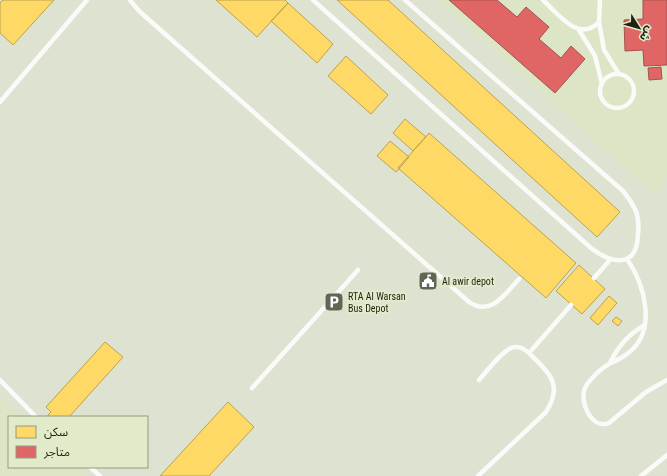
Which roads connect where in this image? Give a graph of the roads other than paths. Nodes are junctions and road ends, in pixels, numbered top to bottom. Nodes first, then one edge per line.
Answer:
1 (87, 0) edge
2 (130, 0) edge
3 (313, 0) edge
4 (405, 0) edge
5 (543, 0) edge
6 (600, 0) edge
7 (599, 22) junction
8 (579, 30) junction
9 (619, 74) junction
10 (602, 84) junction
11 (0, 102) edge
12 (627, 259) junction
13 (610, 260) junction
14 (358, 270) dead end
15 (594, 278) dead end
16 (519, 279) dead end
17 (571, 305) dead end
18 (645, 325) junction
19 (529, 353) junction
20 (610, 363) junction
21 (0, 380) edge
22 (479, 380) dead end
23 (667, 380) edge
24 (252, 388) dead end
25 (35, 416) edge
26 (667, 455) edge
27 (91, 468) edge
28 (100, 476) edge
29 (478, 476) edge
30 (641, 476) edge

1 - 11 lane
2 - 16 lane
3 - 13 lane
4 - 12 lane
5 - 8 lane
6 - 7 lane
7 - 8 lane
7 - 9 lane
8 - 10 lane
9 - 10 lane
9 - 10 lane
12 - 13 lane
12 - 18 lane
13 - 15 lane
14 - 24 lane
17 - 19 lane
18 - 20 lane
18 - 20 lane
19 - 22 lane
19 - 29 lane
20 - 23 lane
21 - 25 lane
26 - 30 lane
27 - 28 lane

